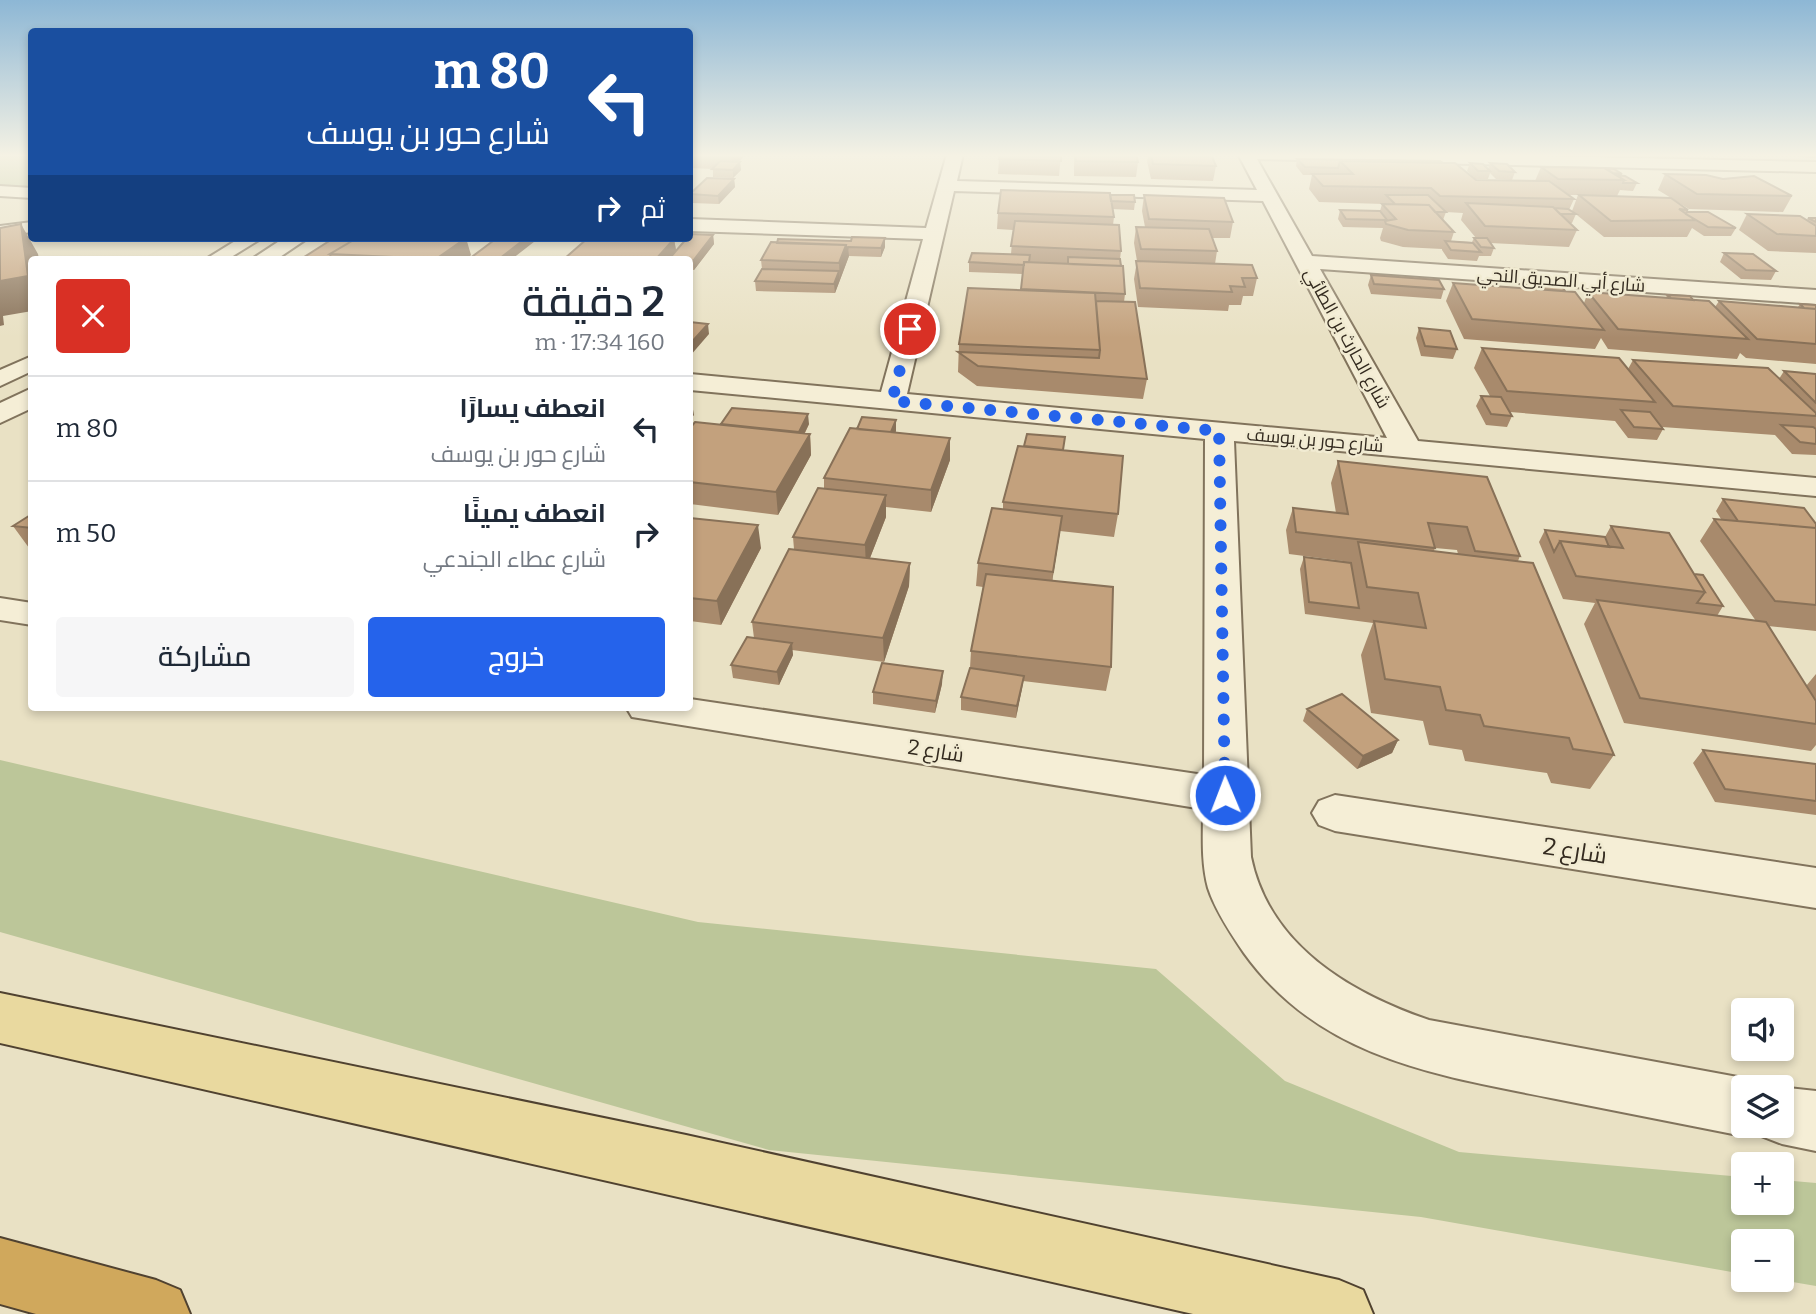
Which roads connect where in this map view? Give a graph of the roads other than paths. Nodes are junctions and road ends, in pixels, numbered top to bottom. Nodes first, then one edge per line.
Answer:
1 (939, 215) edge
2 (1281, 215) edge
3 (693, 225) edge
4 (28, 228) edge
5 (0, 231) edge
6 (934, 234) junction
7 (246, 242) edge
8 (291, 242) edge
9 (220, 256) edge
10 (267, 256) edge
11 (1306, 262) junction
12 (1816, 298) edge
13 (28, 364) edge
14 (2, 376) edge
15 (693, 382) edge
16 (28, 398) edge
17 (892, 401) junction
18 (0, 415) edge
19 (1219, 431) junction
20 (1407, 448) junction
21 (1816, 487) edge
22 (0, 609) edge
23 (28, 613) edge
24 (672, 711) edge
25 (1225, 795) junction
26 (1335, 813) dead end
27 (1816, 888) edge
28 (0, 1018) edge
29 (1731, 1105) edge
30 (1794, 1117) edge
31 (1816, 1121) edge
32 (0, 1271) edge
33 (156, 1314) edge
34 (1339, 1314) edge

1 - 6 street
2 - 11 street, شارع الحارث بن الطائي
3 - 6 street
4 - 5 lane
6 - 17 street
7 - 9 lane
8 - 10 street
11 - 12 street, شارع أبي الصديق النجي
11 - 20 street, شارع الحارث بن الطائي
13 - 14 lane
15 - 17 street, شارع حور بن يوسف
16 - 18 street
17 - 19 street, شارع حور بن يوسف
19 - 20 street, شارع حور بن يوسف
19 - 25 street
20 - 21 street, شارع حور بن يوسف
22 - 23 street
24 - 25 street, شارع 2
25 - 29 street
26 - 27 street, شارع 2
28 - 34 main road
30 - 31 street
32 - 33 highway

